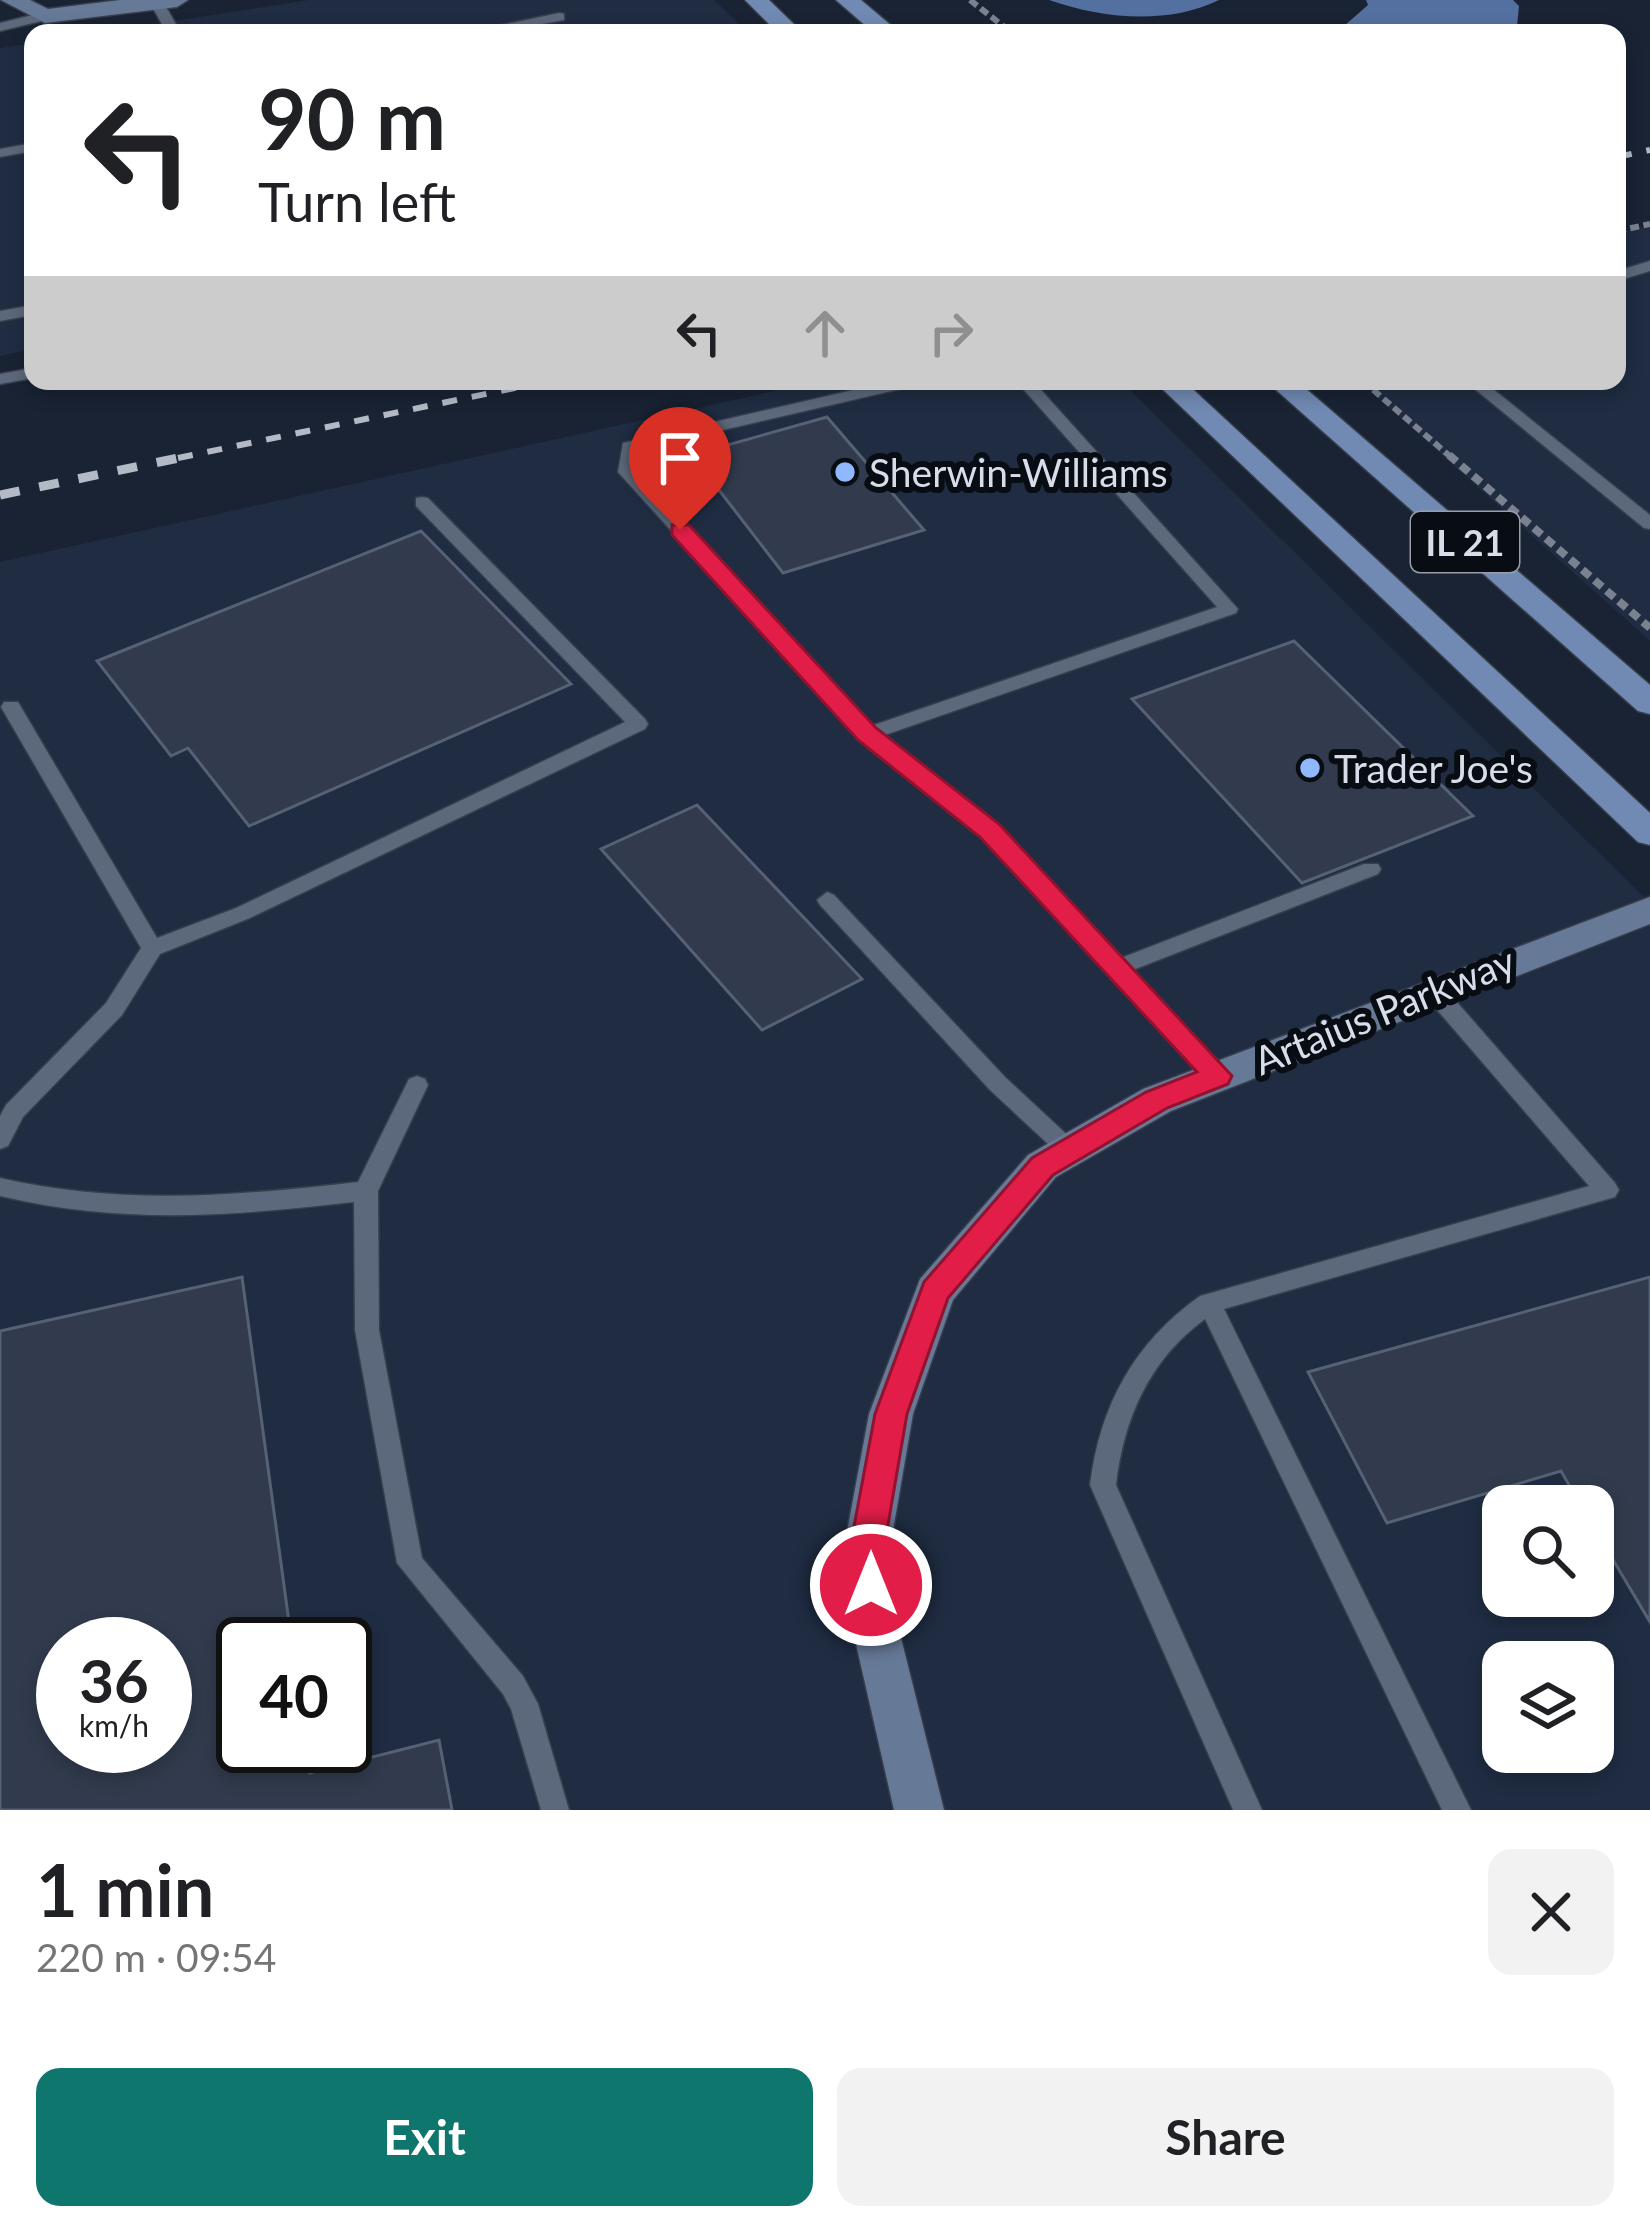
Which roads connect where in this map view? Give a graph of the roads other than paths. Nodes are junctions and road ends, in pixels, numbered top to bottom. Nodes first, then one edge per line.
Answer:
1 (12, 0) edge
2 (547, 0) edge
3 (756, 0) edge
4 (847, 0) edge
5 (167, 2) edge
6 (44, 16) junction
7 (560, 17) junction
8 (521, 24) edge
9 (565, 24) edge
10 (781, 24) edge
11 (877, 24) edge
12 (0, 27) edge
13 (874, 390) edge
14 (1032, 390) edge
15 (1178, 390) edge
16 (1290, 390) edge
17 (1483, 390) edge
18 (422, 502) dead end
19 (1650, 524) edge
20 (1650, 703) edge
21 (11, 707) dead end
22 (867, 734) junction
23 (1650, 833) edge
24 (1371, 868) dead end
25 (827, 900) dead end
26 (1650, 910) edge
27 (152, 948) junction
28 (1117, 968) junction
29 (1434, 991) junction
30 (1218, 1076) junction
31 (417, 1084) dead end
32 (0, 1141) edge
33 (1070, 1150) junction
34 (0, 1187) edge
35 (366, 1191) junction
36 (1209, 1303) junction
37 (555, 1810) edge
38 (919, 1810) edge
39 (1248, 1810) edge
40 (1456, 1810) edge

1 - 6 street
2 - 7 lane
3 - 10 main road
4 - 11 main road
5 - 6 street
6 - 12 lane
7 - 8 lane
7 - 9 lane
13 - 22 lane
14 - 22 lane
15 - 23 main road, IL 21
16 - 20 main road, IL 21
17 - 19 lane
18 - 27 lane
21 - 27 lane
22 - 28 lane
24 - 28 lane
25 - 33 lane
26 - 29 street, Artaius Parkway
27 - 32 lane
28 - 30 lane
29 - 30 street, Artaius Parkway
29 - 36 lane
30 - 33 street, Artaius Parkway
31 - 35 lane
33 - 38 street, Artaius Parkway
34 - 35 lane
35 - 37 lane
36 - 39 lane
36 - 40 lane

